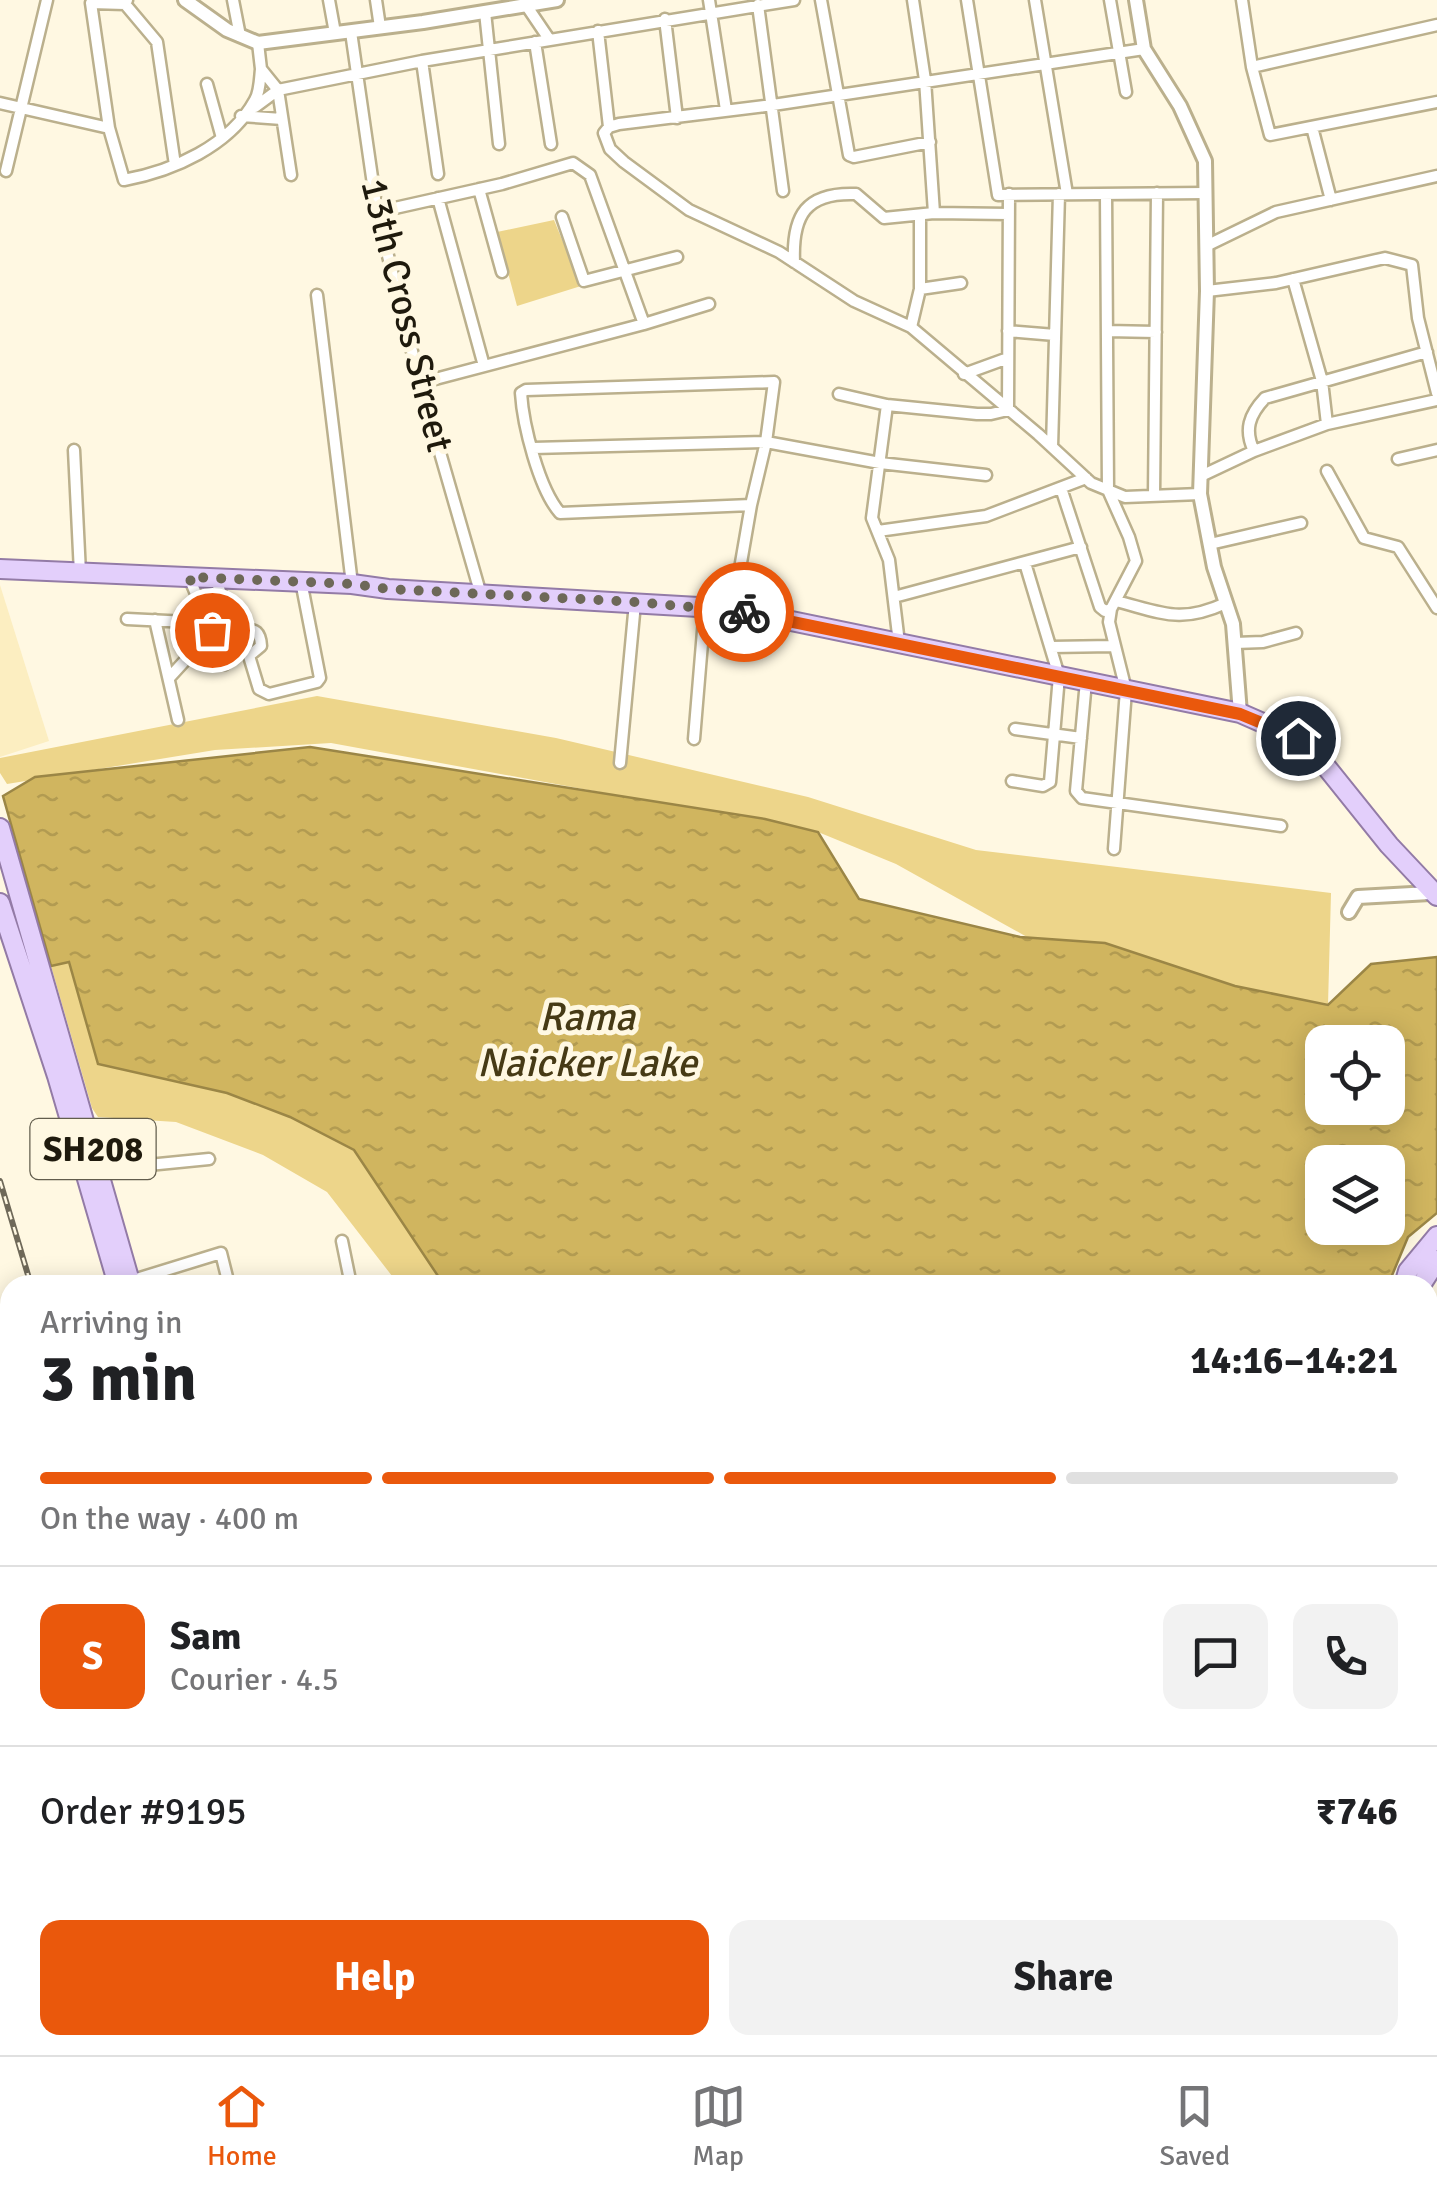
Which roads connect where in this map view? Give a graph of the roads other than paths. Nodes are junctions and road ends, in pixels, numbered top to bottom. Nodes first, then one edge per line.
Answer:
1 (47, 0) edge
2 (185, 0) edge
3 (234, 0) edge
4 (329, 0) edge
5 (376, 0) edge
6 (557, 0) edge
7 (794, 0) edge
8 (822, 0) edge
9 (913, 0) edge
10 (967, 0) edge
11 (1035, 0) edge
12 (1110, 0) edge
13 (1136, 0) edge
14 (1242, 0) edge
15 (549, 1) edge
16 (126, 2) edge
17 (526, 5) junction
18 (758, 5) junction
19 (710, 6) edge
20 (486, 12) junction
21 (665, 20) junction
22 (1437, 24) edge
23 (380, 28) junction
24 (598, 31) junction
25 (352, 32) junction
26 (335, 33) junction
27 (240, 36) junction
28 (549, 39) junction
29 (535, 42) junction
30 (258, 44) junction
31 (1144, 49) junction
32 (490, 50) junction
33 (1119, 52) junction
34 (422, 61) junction
35 (1046, 64) junction
36 (1252, 67) junction
37 (261, 69) junction
38 (357, 73) junction
39 (977, 73) junction
40 (924, 80) junction
41 (207, 84) dead end
42 (278, 90) junction
43 (1126, 92) dead end
44 (838, 95) junction
45 (1437, 102) edge
46 (0, 104) edge
47 (773, 105) junction
48 (22, 108) junction
49 (726, 110) junction
50 (241, 116) junction
51 (677, 118) junction
52 (282, 119) junction
53 (609, 127) junction
54 (1312, 127) junction
55 (109, 128) junction
56 (226, 134) junction
57 (930, 142) junction
58 (499, 144) dead end
59 (551, 144) dead end
60 (175, 165) junction
61 (6, 171) dead end
62 (438, 174) dead end
63 (291, 175) dead end
64 (1437, 176) edge
65 (480, 188) junction
66 (783, 191) dead end
67 (1157, 193) junction
68 (1205, 193) junction
69 (1009, 194) junction
70 (1063, 194) junction
71 (1106, 194) junction
72 (438, 198) junction
73 (1331, 200) junction
74 (377, 212) junction
75 (934, 213) junction
76 (1009, 214) junction
77 (920, 215) junction
78 (562, 217) dead end
79 (1206, 246) junction
80 (677, 258) dead end
81 (794, 262) junction
82 (625, 270) junction
83 (502, 272) dead end
84 (1293, 279) junction
85 (960, 283) dead end
86 (920, 290) junction
87 (1207, 291) junction
88 (317, 295) dead end
89 (709, 304) dead end
90 (644, 324) junction
91 (912, 327) junction
92 (1008, 331) junction
93 (1107, 331) junction
94 (1156, 332) junction
95 (1055, 335) junction
96 (1426, 352) junction
97 (1008, 358) junction
98 (484, 366) junction
99 (964, 374) junction
100 (1322, 381) junction
101 (420, 384) junction
102 (839, 394) dead end
103 (1437, 396) edge
104 (887, 404) junction
105 (1008, 410) junction
106 (1327, 424) junction
107 (766, 442) junction
108 (1052, 447) junction
109 (532, 448) junction
110 (74, 450) dead end
111 (1437, 450) edge
112 (1254, 451) junction
113 (1398, 459) dead end
114 (880, 463) junction
115 (1327, 471) dead end
116 (986, 476) dead end
117 (1201, 476) junction
118 (1086, 478) junction
119 (1061, 488) junction
120 (1108, 490) junction
121 (1200, 494) junction
122 (1154, 496) junction
123 (750, 505) junction
124 (1301, 523) dead end
125 (878, 532) junction
126 (1210, 544) junction
127 (1081, 548) junction
128 (1026, 563) junction
129 (0, 569) edge
130 (80, 573) junction
131 (189, 577) junction
132 (215, 578) junction
133 (301, 582) junction
134 (352, 584) junction
135 (482, 595) junction
136 (894, 597) junction
137 (636, 602) junction
138 (1226, 603) junction
139 (1114, 605) junction
140 (705, 607) junction
141 (1437, 608) edge
142 (733, 609) junction
143 (128, 619) dead end
144 (155, 620) junction
145 (210, 627) junction
146 (1296, 633) dead end
147 (1235, 643) junction
148 (899, 644) junction
149 (1114, 646) junction
150 (1051, 647) junction
151 (225, 664) dead end
152 (1058, 676) junction
153 (168, 678) junction
154 (1086, 681) junction
155 (1126, 690) junction
156 (1240, 714) junction
157 (178, 720) dead end
158 (1015, 729) dead end
159 (1054, 736) junction
160 (1080, 738) junction
161 (694, 740) dead end
162 (620, 764) dead end
163 (1052, 764) junction
164 (1078, 768) junction
165 (1012, 781) dead end
166 (1118, 805) junction
167 (1280, 826) dead end
168 (0, 828) edge
169 (1114, 849) dead end
170 (1430, 887) edge
171 (0, 902) edge
172 (1349, 912) dead end
173 (210, 1159) dead end
174 (98, 1170) junction
175 (1437, 1236) edge
176 (342, 1241) dead end
177 (123, 1275) edge
178 (124, 1275) edge
179 (153, 1275) edge
180 (226, 1275) edge
181 (349, 1275) edge
182 (1407, 1275) edge

1 - 48 street
2 - 27 street
3 - 27 street
4 - 26 street
5 - 23 street
6 - 15 street
7 - 18 street
8 - 44 street
9 - 40 street
10 - 39 street
11 - 35 street
12 - 33 street
13 - 31 street
14 - 36 street
15 - 17 street
16 - 55 street
16 - 60 street
17 - 20 street
17 - 28 street
18 - 19 street
18 - 47 street
19 - 21 street
19 - 49 street
20 - 23 street
20 - 32 street
21 - 24 street
21 - 51 street
22 - 36 street
23 - 25 street
24 - 28 street
24 - 53 street
25 - 26 street
25 - 38 street, 13th Cross Street
26 - 30 street
27 - 30 street
28 - 29 street
29 - 32 street
29 - 59 street
30 - 37 street
31 - 33 street
31 - 68 street
32 - 34 street
32 - 58 street
33 - 35 street
33 - 43 street
34 - 38 street
34 - 62 street
35 - 39 street
35 - 70 street
36 - 54 street
37 - 42 street
37 - 50 street
38 - 42 street
38 - 74 street, 13th Cross Street
39 - 40 street
39 - 69 street
40 - 44 street
40 - 57 street
41 - 56 street
42 - 50 street
42 - 52 street
44 - 47 street
44 - 57 street
45 - 54 street
46 - 48 street
47 - 49 street
47 - 66 street
48 - 55 street
48 - 61 street
49 - 51 street
50 - 52 street
50 - 56 street
51 - 53 street
52 - 63 street
53 - 81 street
54 - 73 street
55 - 60 street
56 - 60 street
57 - 75 street
64 - 73 street
65 - 72 street
65 - 82 street
65 - 83 street
67 - 68 street
67 - 71 street
67 - 94 street
68 - 79 street
69 - 70 street
69 - 76 street
70 - 71 street
70 - 95 street
71 - 93 street
72 - 74 street
72 - 98 street
73 - 79 street
74 - 101 street, 13th Cross Street
75 - 76 street
75 - 77 street
76 - 92 street
77 - 81 street
77 - 86 street
78 - 82 street
79 - 87 street
80 - 82 street
81 - 91 street
82 - 90 street
84 - 87 street
84 - 96 street
84 - 100 street
85 - 86 street
86 - 91 street
87 - 117 street
88 - 134 street
89 - 90 street
90 - 98 street
91 - 99 street
92 - 95 street
92 - 97 street
93 - 94 street
93 - 120 street
94 - 122 street
95 - 108 street
96 - 100 street
96 - 103 street
97 - 99 street
97 - 105 street
98 - 101 street
99 - 105 street
100 - 106 street
100 - 112 street
101 - 135 street, 13th Cross Street
102 - 104 street
103 - 106 street
104 - 105 street
104 - 114 street
105 - 108 street
106 - 112 street
107 - 109 street
107 - 109 street
107 - 114 street
107 - 123 street
108 - 118 street
109 - 123 street
110 - 130 street
111 - 113 street
112 - 117 street
114 - 116 street
114 - 125 street
115 - 141 street
117 - 121 street
118 - 119 street
118 - 120 street
119 - 125 street
119 - 127 street
120 - 122 street
120 - 139 street
121 - 122 street
121 - 126 street
123 - 142 street
124 - 126 street
125 - 136 street
126 - 138 street
127 - 128 street
127 - 139 street
128 - 136 street
128 - 150 street
129 - 130 main road
130 - 131 main road
131 - 132 main road
131 - 145 street
132 - 133 main road
132 - 133 street
133 - 134 main road
134 - 135 main road
135 - 137 main road
136 - 148 street
137 - 140 main road
137 - 162 street
138 - 139 street
138 - 147 street
139 - 149 street
140 - 142 main road
140 - 161 street
142 - 148 main road
143 - 144 street
144 - 145 street
144 - 153 street
145 - 151 street
145 - 153 street
146 - 147 street
147 - 156 street
148 - 152 main road
149 - 150 street
149 - 155 street
150 - 152 street
152 - 154 main road
152 - 159 street
153 - 157 street
154 - 155 main road
154 - 160 street
155 - 156 main road
155 - 166 street
156 - 170 main road
158 - 159 street
159 - 160 street
159 - 163 street
160 - 164 street
163 - 164 street
163 - 165 street
164 - 166 street
166 - 167 street
166 - 169 street
168 - 174 main road, SH208
170 - 172 street
171 - 177 main road, SH208
173 - 174 street
174 - 178 main road, SH208
175 - 182 main road
176 - 181 street
179 - 180 street

